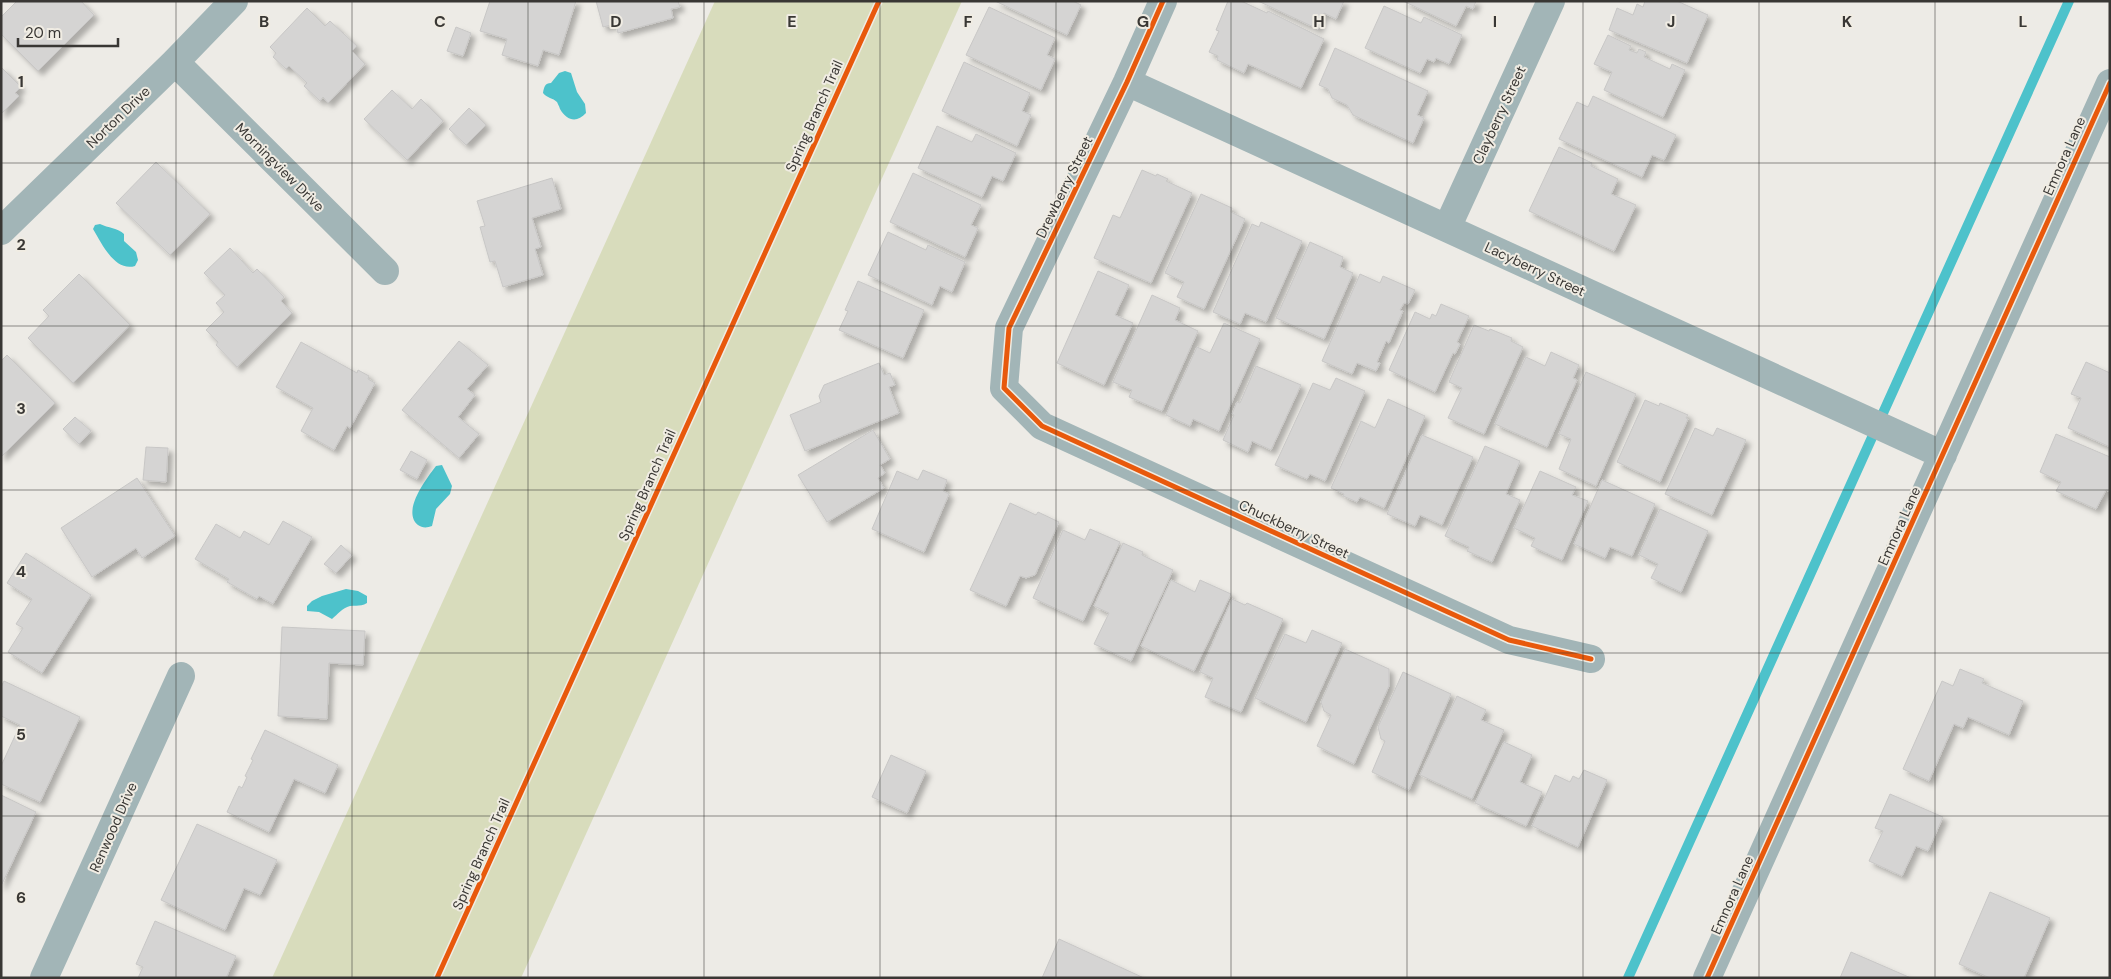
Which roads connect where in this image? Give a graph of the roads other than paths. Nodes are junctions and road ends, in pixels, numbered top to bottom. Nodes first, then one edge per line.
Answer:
1 (234, 1) edge
2 (1163, 1) edge
3 (1551, 1) edge
4 (175, 62) junction
5 (1127, 82) junction
6 (2110, 83) edge
7 (1447, 228) junction
8 (1, 231) edge
9 (385, 271) dead end
10 (1004, 388) joint
11 (1936, 452) junction
12 (1591, 659) dead end
13 (181, 676) dead end
14 (44, 978) edge
15 (1707, 978) edge

1 - 4 street, Norton Drive
2 - 5 street, Drewberry Street
3 - 7 street, Clayberry Street
4 - 8 street, Norton Drive
4 - 9 street, Morningview Drive
5 - 7 street, Lacyberry Street
5 - 10 street, Drewberry Street
6 - 11 street, Emnora Lane
7 - 11 street, Lacyberry Street
10 - 12 street, Chuckberry Street
11 - 15 street, Emnora Lane
13 - 14 street, Renwood Drive

